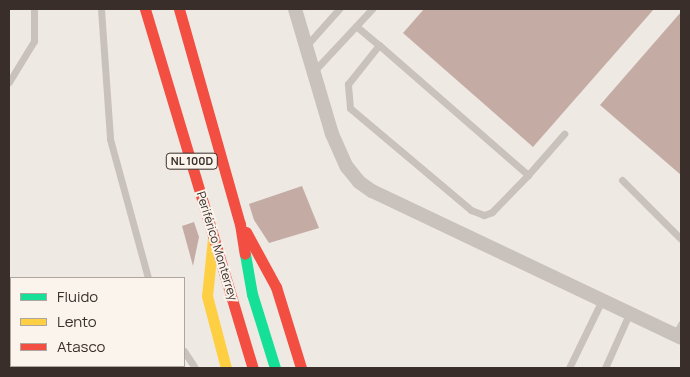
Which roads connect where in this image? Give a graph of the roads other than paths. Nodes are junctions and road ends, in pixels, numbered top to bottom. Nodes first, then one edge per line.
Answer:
1 (34, 9) edge
2 (101, 9) edge
3 (145, 9) edge
4 (179, 9) edge
5 (340, 9) edge
6 (372, 9) edge
7 (298, 11) edge
8 (356, 26) junction
9 (379, 45) junction
10 (306, 46) junction
11 (314, 71) junction
12 (9, 82) edge
13 (564, 134) dead end
14 (528, 175) junction
15 (622, 180) dead end
16 (240, 224) junction
17 (214, 233) junction
18 (681, 239) edge
19 (148, 277) edge
20 (602, 300) junction
21 (629, 314) junction
22 (679, 332) edge
23 (185, 353) edge
24 (195, 368) edge
25 (226, 368) edge
26 (253, 368) edge
27 (275, 368) edge
28 (301, 368) edge
29 (568, 368) edge
30 (605, 368) edge

1 - 12 lane
2 - 19 lane
3 - 17 highway, Periférico Monterrey / NL 100D
4 - 16 highway, Periférico Monterrey / NL 100D
5 - 10 lane
6 - 8 lane
7 - 10 street
8 - 9 lane
8 - 11 lane
9 - 14 lane
9 - 14 lane
10 - 11 street
11 - 20 street
13 - 14 lane
15 - 18 lane
16 - 27 highway, Periférico Monterrey / NL 100D
16 - 28 highway
17 - 25 highway
17 - 26 highway, Periférico Monterrey / NL 100D
20 - 21 street
20 - 29 lane
21 - 22 street
21 - 30 lane
23 - 24 lane

